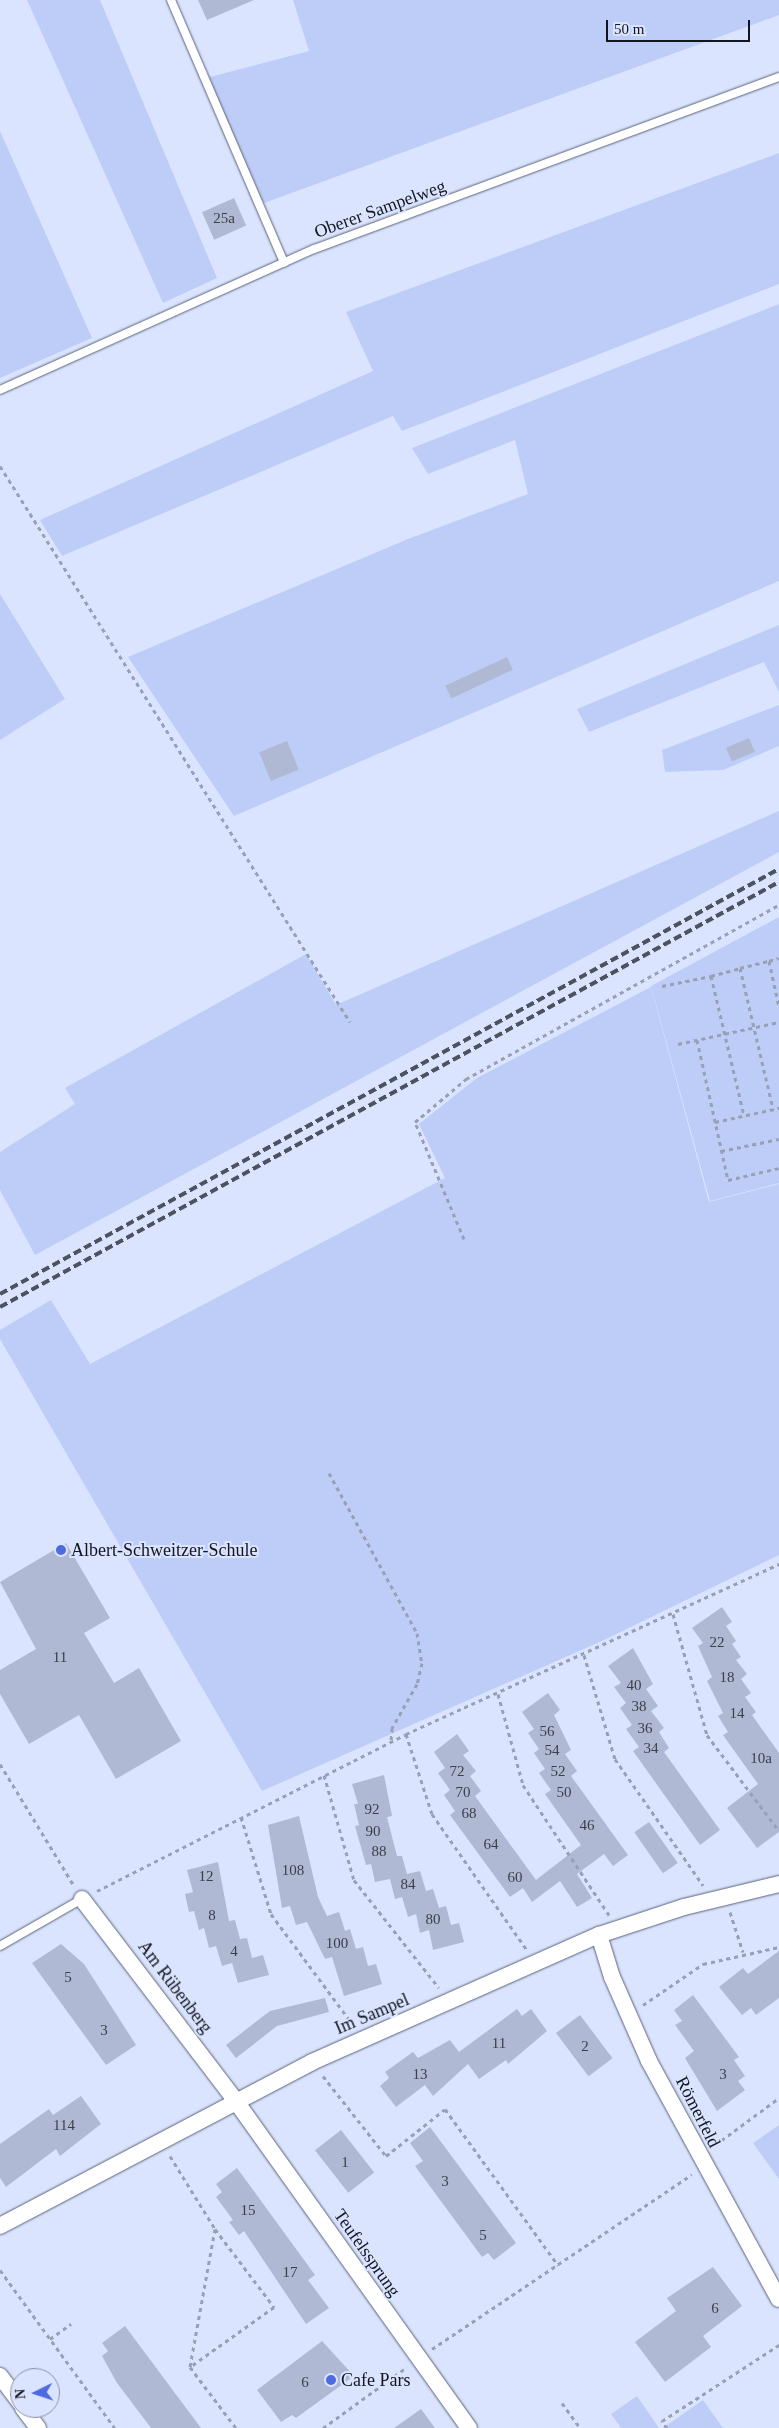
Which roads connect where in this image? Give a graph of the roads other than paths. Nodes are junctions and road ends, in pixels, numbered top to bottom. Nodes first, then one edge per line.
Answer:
1 (171, 0) edge
2 (779, 77) edge
3 (284, 263) junction
4 (0, 390) edge
5 (779, 1884) edge
6 (82, 1899) joint
7 (599, 1935) junction
8 (0, 1946) edge
9 (236, 2100) junction
10 (0, 2226) edge
11 (779, 2299) edge
12 (0, 2376) edge
13 (10, 2390) edge
14 (469, 2428) edge

1 - 3 lane
2 - 3 lane, Oberer Sampelweg
3 - 4 lane, Oberer Sampelweg
5 - 7 street, Im Sampel
6 - 8 lane
6 - 9 street, Am Rübenberg
7 - 9 street, Im Sampel
7 - 11 street, Römerfeld
9 - 10 street, Im Sampel
9 - 14 street, Teufelssprung
12 - 13 street

